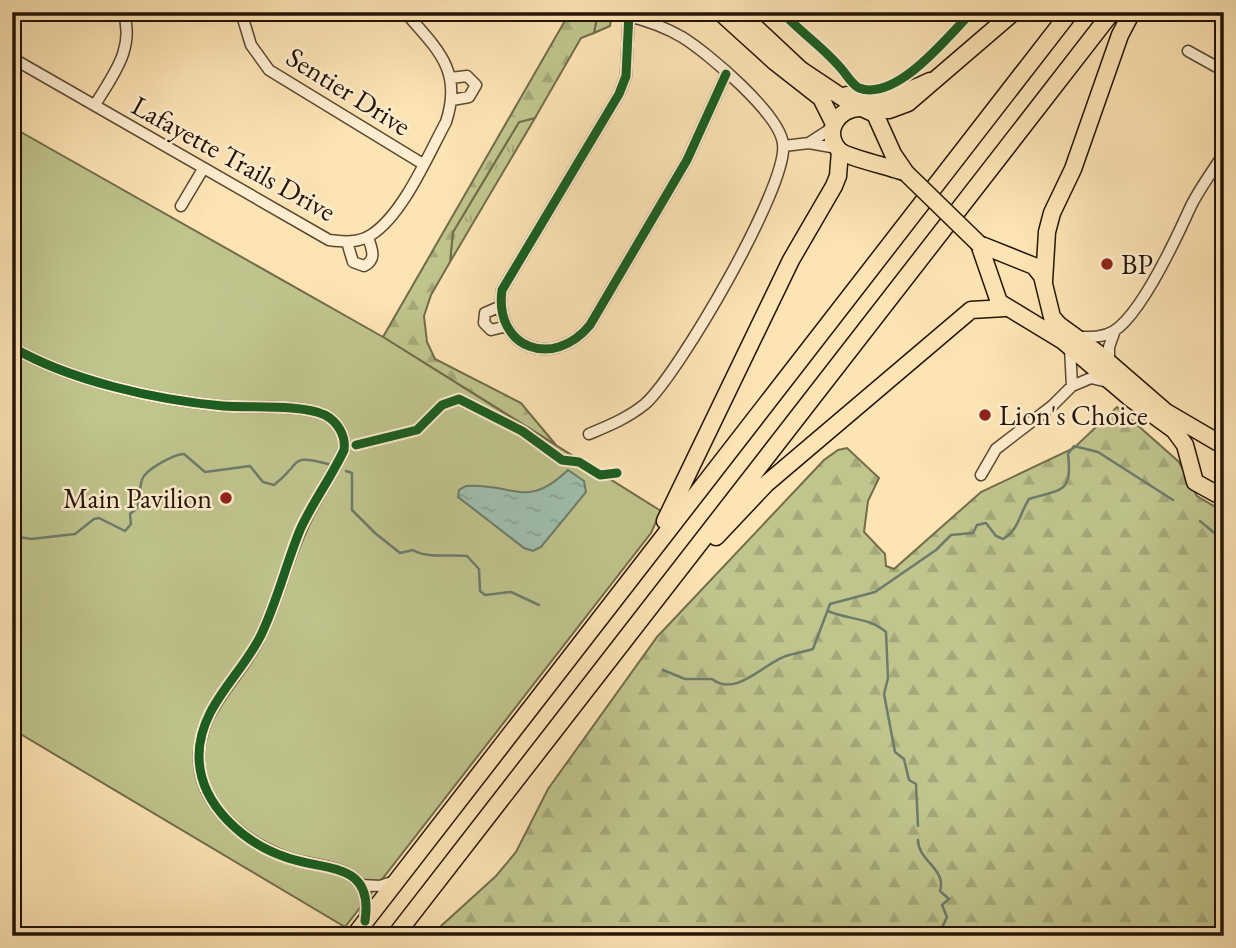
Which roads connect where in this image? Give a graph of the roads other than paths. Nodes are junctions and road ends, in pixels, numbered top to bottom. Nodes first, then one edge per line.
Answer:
1 (123, 12) edge
2 (241, 12) edge
3 (405, 12) edge
4 (720, 12) edge
5 (739, 12) edge
6 (1014, 12) edge
7 (1070, 12) edge
8 (1112, 12) edge
9 (1132, 12) edge
10 (629, 14) edge
11 (1188, 51) dead end
12 (12, 58) edge
13 (1224, 71) edge
14 (726, 74) junction
15 (451, 78) junction
16 (932, 80) junction
17 (831, 90) junction
18 (452, 100) junction
19 (95, 105) junction
20 (864, 109) junction
21 (833, 126) junction
22 (883, 134) junction
23 (809, 143) junction
24 (784, 146) junction
25 (839, 150) junction
26 (1224, 153) edge
27 (863, 158) junction
28 (423, 164) junction
29 (203, 169) junction
30 (905, 173) junction
31 (181, 206) dead end
32 (368, 237) junction
33 (348, 242) junction
34 (979, 244) junction
35 (1027, 262) junction
36 (1044, 285) junction
37 (993, 290) junction
38 (501, 306) junction
39 (1009, 310) junction
40 (508, 326) junction
41 (1115, 330) junction
42 (1073, 341) junction
43 (12, 347) edge
44 (1109, 362) junction
45 (1112, 383) junction
46 (1072, 386) junction
47 (589, 434) dead end
48 (1222, 444) edge
49 (1191, 470) junction
50 (981, 475) dead end
51 (1220, 493) edge
52 (639, 568) junction
53 (678, 572) junction
54 (396, 881) junction
55 (362, 885) junction
56 (365, 921) junction
57 (354, 936) edge
58 (395, 936) edge

1 - 19 street
2 - 28 street, Sentier Drive
3 - 15 street, Lafayette Trails Drive
4 - 21 main road
5 - 17 main road
6 - 16 main road
7 - 52 main road
8 - 53 main road
9 - 36 main road
10 - 14 street
10 - 38 street
11 - 13 street
12 - 19 street, Lafayette Trails Drive
14 - 24 street
14 - 40 street
15 - 18 street, Lafayette Trails Drive
15 - 18 street
16 - 17 main road
16 - 20 main road
17 - 20 main road
18 - 28 street, Lafayette Trails Drive
19 - 29 street, Lafayette Trails Drive
20 - 21 main road
20 - 22 main road
21 - 23 street
21 - 25 main road
22 - 27 main road
22 - 30 main road
23 - 24 street
23 - 25 street
24 - 47 street
25 - 27 main road
25 - 52 main road
26 - 41 street
27 - 30 main road
28 - 32 street, Lafayette Trails Drive
29 - 31 street
29 - 33 street, Lafayette Trails Drive
30 - 34 main road, bridge
32 - 33 street, Lafayette Trails Drive
32 - 33 street
34 - 35 main road
34 - 37 main road
35 - 36 main road
35 - 37 main road
36 - 39 main road
36 - 42 main road
37 - 39 main road
38 - 40 street
38 - 40 street
39 - 42 main road
39 - 53 main road
41 - 42 street
41 - 44 street
42 - 44 main road
42 - 45 main road
42 - 46 street
43 - 55 street
44 - 48 main road
45 - 46 street
45 - 49 main road
46 - 50 street
48 - 49 main road
49 - 51 main road
52 - 54 main road
53 - 58 main road
54 - 55 street
54 - 56 main road
55 - 56 street
56 - 57 main road

